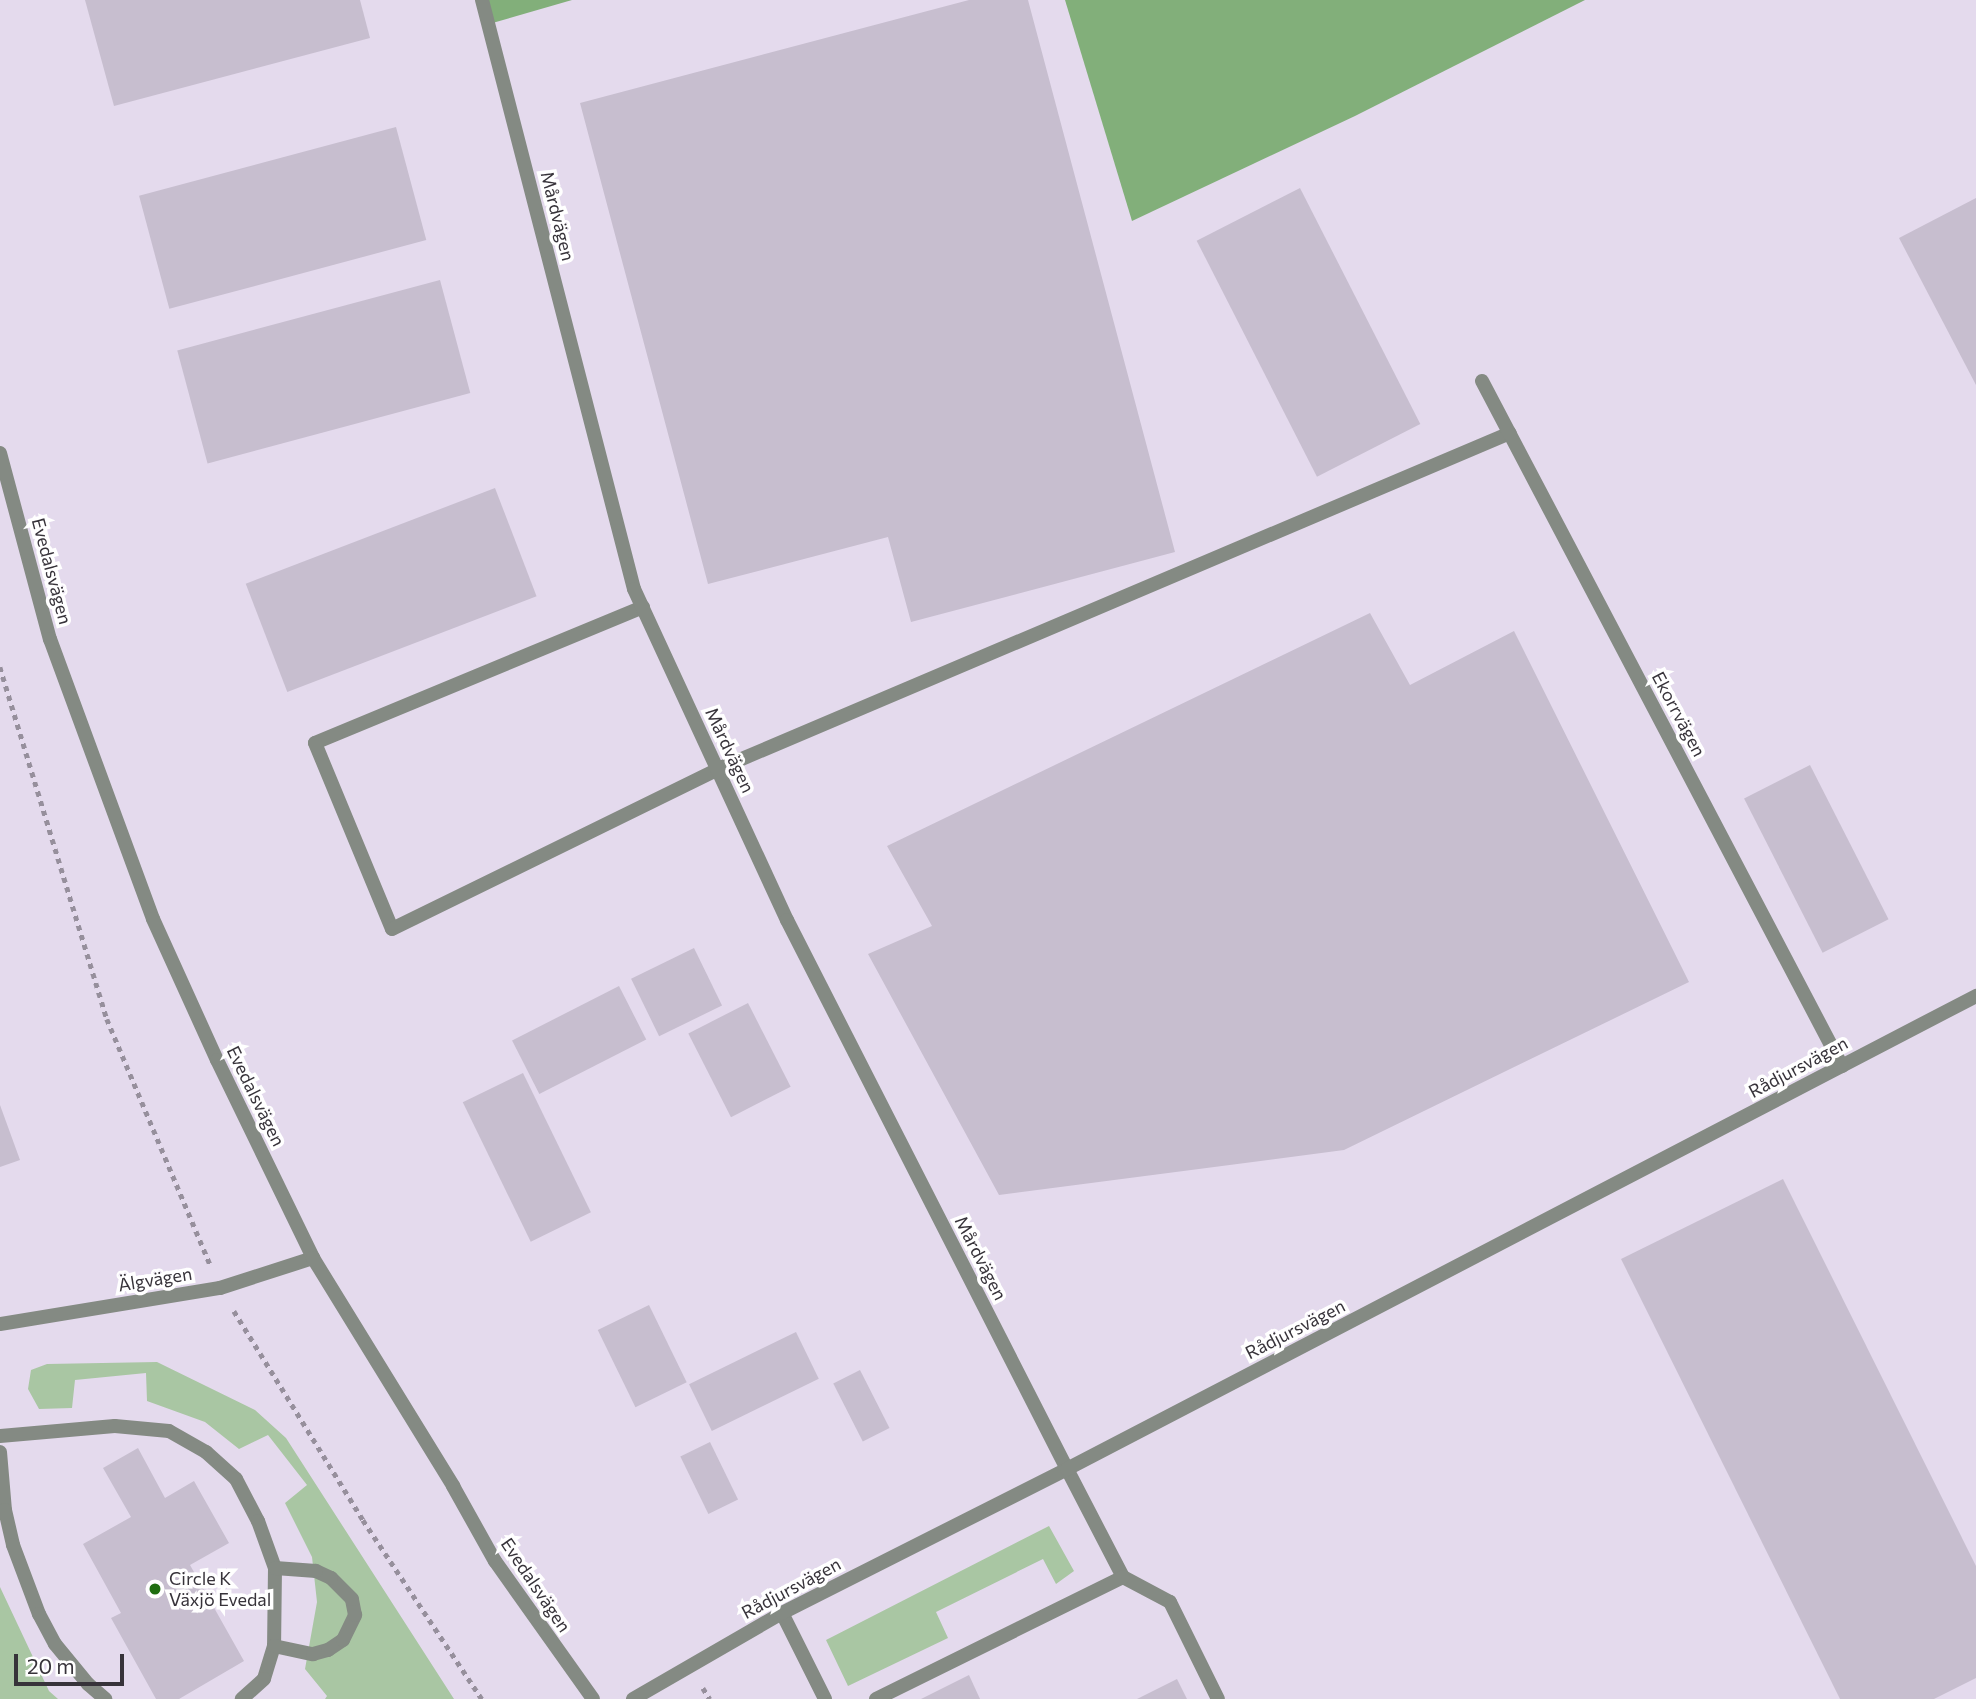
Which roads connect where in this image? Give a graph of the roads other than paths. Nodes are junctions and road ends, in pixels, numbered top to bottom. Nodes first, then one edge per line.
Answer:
1 (482, 0) edge
2 (1482, 381) dead end
3 (1510, 433) junction
4 (0, 453) edge
5 (643, 607) junction
6 (718, 769) junction
7 (1976, 996) edge
8 (1842, 1066) junction
9 (313, 1258) junction
10 (0, 1324) edge
11 (0, 1436) edge
12 (0, 1452) edge
13 (1067, 1469) junction
14 (275, 1568) junction
15 (1123, 1577) junction
16 (782, 1613) junction
17 (274, 1646) junction
18 (104, 1699) edge
19 (242, 1699) edge
20 (593, 1699) edge
21 (633, 1699) edge
22 (825, 1699) edge
23 (876, 1699) edge
24 (1218, 1699) edge

1 - 5 street, Mårdvägen
2 - 3 street, Ekorrvägen
3 - 6 street
3 - 8 street, Ekorrvägen
4 - 9 street, Evedalsvägen
5 - 6 street, Mårdvägen
5 - 6 street
6 - 13 street, Mårdvägen
7 - 8 street, Rådjursvägen
8 - 13 street, Rådjursvägen
9 - 10 street, Älgvägen
9 - 20 street, Evedalsvägen
11 - 14 street
12 - 18 street
13 - 15 street, Mårdvägen
13 - 16 street, Rådjursvägen
14 - 17 street
14 - 17 street
15 - 23 street
15 - 24 street
16 - 21 street, Rådjursvägen
16 - 22 street
17 - 19 street

